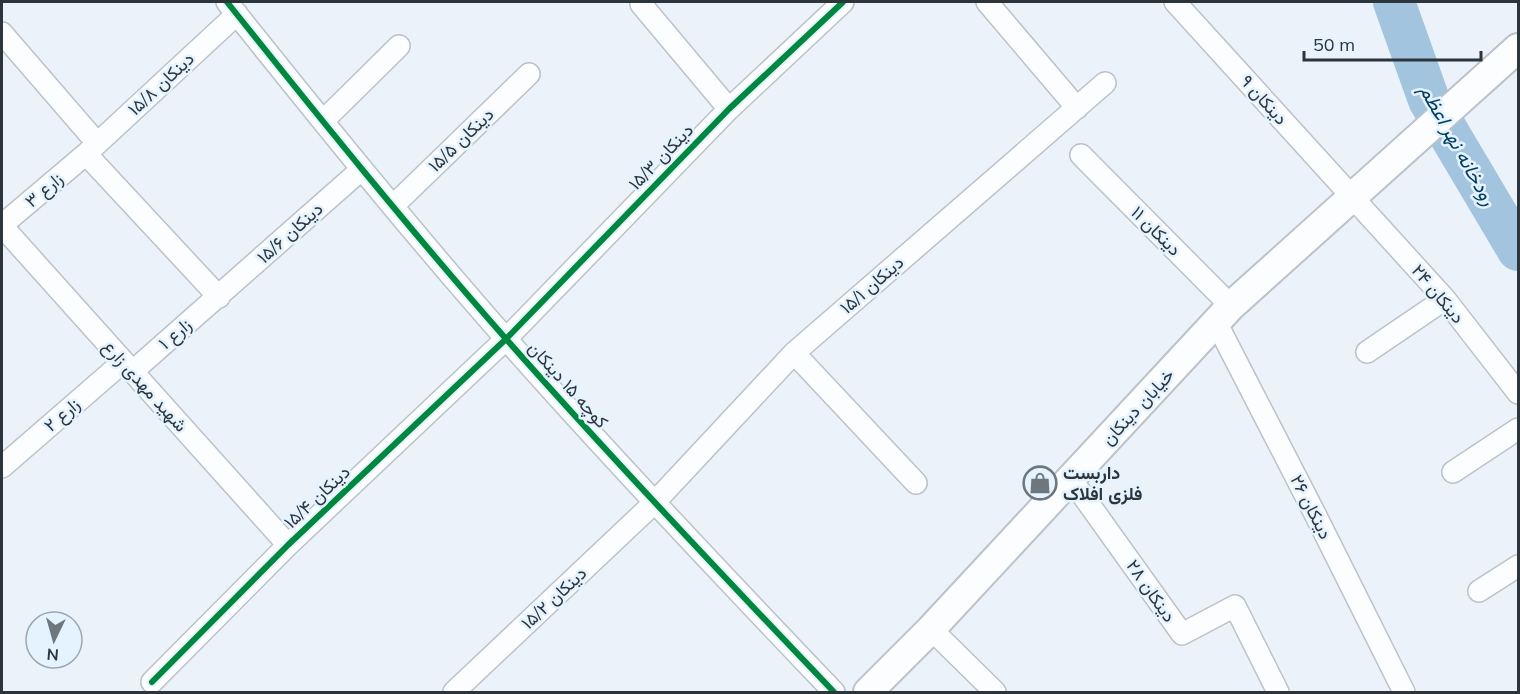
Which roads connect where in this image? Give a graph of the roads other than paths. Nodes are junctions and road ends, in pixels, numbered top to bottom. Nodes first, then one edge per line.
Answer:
1 (843, 2) edge
2 (987, 2) edge
3 (1175, 2) edge
4 (640, 4) dead end
5 (232, 8) edge
6 (2, 33) edge
7 (399, 46) dead end
8 (1518, 48) edge
9 (529, 74) dead end
10 (1106, 83) dead end
11 (1077, 108) junction
12 (729, 109) junction
13 (323, 121) junction
14 (92, 149) junction
15 (1081, 155) dead end
16 (362, 169) junction
17 (1353, 198) junction
18 (393, 206) junction
19 (2, 226) edge
20 (219, 297) junction
21 (1444, 299) junction
22 (1224, 314) junction
23 (506, 339) junction
24 (1367, 352) dead end
25 (794, 353) junction
26 (128, 367) junction
27 (1518, 393) edge
28 (1518, 429) edge
29 (2, 467) edge
30 (1453, 472) dead end
31 (1071, 478) junction
32 (916, 483) dead end
33 (654, 503) junction
34 (288, 545) junction
35 (1518, 566) edge
36 (1479, 591) dead end
37 (931, 629) junction
38 (152, 682) dead end
39 (454, 693) edge
40 (834, 693) edge
41 (868, 693) edge
42 (995, 693) edge
43 (1278, 693) edge
44 (1404, 693) edge

1 - 12 street, ۱۵/۳ دینکان
2 - 11 street
3 - 17 street, ۹ دینکان
4 - 12 street
5 - 13 street, کوچه ۱۵ دینکان
5 - 14 street, ۱۵/۸ دینکان
6 - 14 street
7 - 13 street
8 - 17 main road, خیابان دینکان
9 - 18 street, ۱۵/۵ دینکان
10 - 11 street, ۱۵/۱ دینکان
11 - 25 street, ۱۵/۱ دینکان
12 - 23 street, ۱۵/۳ دینکان
13 - 16 street, کوچه ۱۵ دینکان
14 - 19 street, ۳ زارع
14 - 20 street
15 - 22 street, ۱۱ دینکان
16 - 18 street, کوچه ۱۵ دینکان
16 - 20 street, ۱۵/۶ دینکان
17 - 21 street, ۲۴ دینکان
17 - 22 main road, خیابان دینکان
18 - 23 street, کوچه ۱۵ دینکان
19 - 26 street, شهید مهدی زارع
20 - 26 street, ۱ زارع
21 - 24 street
21 - 27 street, ۲۴ دینکان
22 - 31 main road, خیابان دینکان
22 - 44 street, ۲۶ دینکان
23 - 33 street, کوچه ۱۵ دینکان
23 - 34 street, ۱۵/۴ دینکان
25 - 32 street
25 - 33 street, ۱۵/۱ دینکان
26 - 29 street, ۲ زارع
26 - 34 street, شهید مهدی زارع
28 - 30 street
31 - 37 main road, خیابان دینکان
31 - 43 street, ۲۸ دینکان
33 - 39 street, ۱۵/۲ دینکان
33 - 40 street, کوچه ۱۵ دینکان
34 - 38 street, ۱۵/۴ دینکان
35 - 36 street
37 - 41 main road, خیابان دینکان
37 - 42 street

